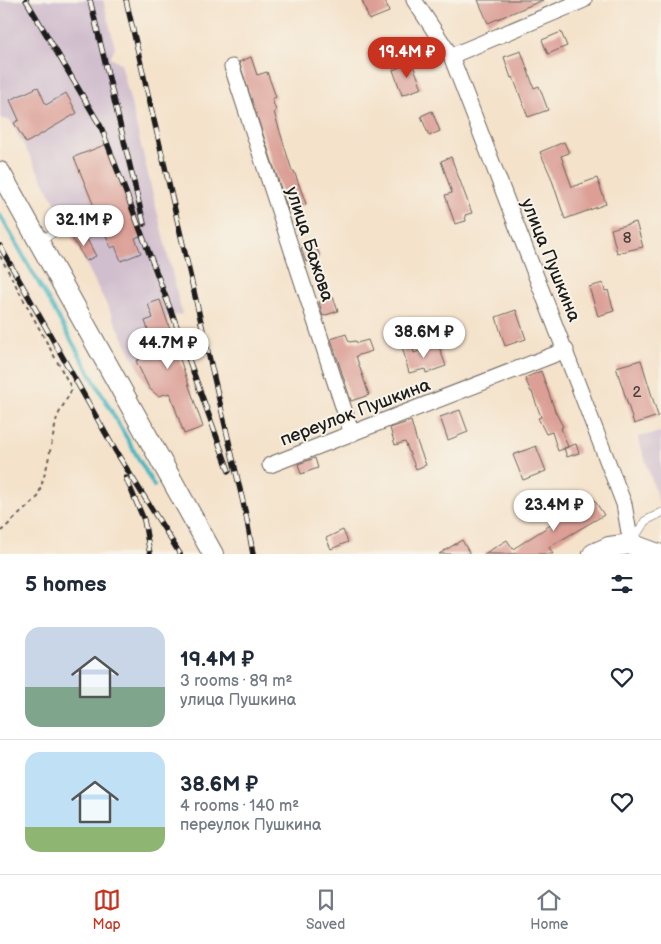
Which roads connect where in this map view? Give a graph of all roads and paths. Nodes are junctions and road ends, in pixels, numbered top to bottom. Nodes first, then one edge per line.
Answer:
1 (414, 0) edge
2 (578, 1) edge
3 (451, 56) junction
4 (232, 67) dead end
5 (0, 172) edge
6 (67, 225) dead end
7 (38, 242) junction
8 (0, 256) edge
9 (566, 350) junction
10 (352, 434) junction
11 (270, 465) dead end
12 (661, 513) edge
13 (0, 532) edge
14 (630, 544) junction
15 (213, 554) edge
16 (594, 554) edge
17 (658, 554) edge

1 - 3 street, улица Пушкина
2 - 3 street
3 - 9 street, улица Пушкина
4 - 10 street, улица Бажова
5 - 7 main road
6 - 7 lane
7 - 15 main road
8 - 13 path
9 - 10 street, переулок Пушкина
9 - 14 street, улица Пушкина
10 - 11 street, переулок Пушкина
12 - 14 lane
14 - 16 main road
14 - 17 main road

